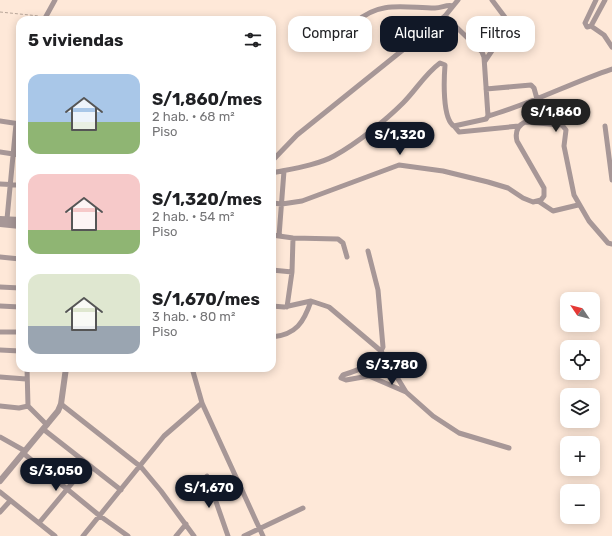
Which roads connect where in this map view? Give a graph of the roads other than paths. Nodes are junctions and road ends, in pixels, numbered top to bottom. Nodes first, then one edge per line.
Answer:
1 (55, 0) edge
2 (458, 0) edge
3 (492, 0) edge
4 (596, 0) edge
5 (605, 0) edge
6 (454, 6) junction
7 (46, 16) edge
8 (363, 16) edge
9 (445, 16) edge
10 (591, 26) junction
11 (458, 29) edge
12 (612, 47) edge
13 (400, 52) edge
14 (485, 61) junction
15 (612, 69) edge
16 (486, 89) junction
17 (536, 99) junction
18 (488, 116) junction
19 (0, 121) edge
20 (16, 124) edge
21 (454, 126) junction
22 (519, 126) junction
23 (605, 126) dead end
24 (16, 136) edge
25 (0, 152) edge
26 (13, 154) junction
27 (16, 154) edge
28 (276, 157) edge
29 (284, 171) junction
30 (276, 172) edge
31 (612, 180) edge
32 (0, 184) edge
33 (10, 185) junction
34 (16, 185) edge
35 (538, 201) junction
36 (276, 203) edge
37 (282, 204) junction
38 (578, 205) junction
39 (0, 219) edge
40 (7, 219) junction
41 (16, 220) edge
42 (0, 224) edge
43 (16, 226) edge
44 (276, 236) edge
45 (279, 236) junction
46 (293, 238) junction
47 (612, 244) edge
48 (368, 251) dead end
49 (0, 257) edge
50 (347, 257) dead end
51 (16, 259) edge
52 (276, 270) edge
53 (292, 272) junction
54 (0, 287) edge
55 (16, 288) edge
56 (311, 301) junction
57 (0, 306) edge
58 (276, 306) edge
59 (16, 307) edge
60 (287, 307) junction
61 (0, 332) edge
62 (16, 332) edge
63 (276, 336) edge
64 (0, 350) edge
65 (16, 351) edge
66 (381, 351) junction
67 (27, 372) edge
68 (65, 372) edge
69 (193, 372) edge
70 (0, 377) edge
71 (26, 379) junction
72 (406, 392) junction
73 (202, 403) junction
74 (61, 404) junction
75 (0, 406) edge
76 (28, 406) junction
77 (45, 427) junction
78 (0, 438) edge
79 (509, 448) dead end
80 (24, 452) junction
81 (88, 464) junction
82 (141, 467) junction
83 (207, 476) dead end
84 (0, 481) edge
85 (67, 490) junction
86 (121, 490) junction
87 (0, 492) edge
88 (10, 501) junction
89 (303, 508) dead end
90 (0, 512) edge
91 (100, 516) junction
92 (39, 523) junction
93 (186, 524) junction
94 (260, 528) junction
95 (55, 536) edge
96 (83, 536) edge
97 (128, 536) edge
98 (176, 536) edge
99 (194, 536) edge
100 (228, 536) edge
101 (244, 536) edge
102 (263, 536) edge

1 - 7 street
2 - 6 street
3 - 14 street
4 - 10 street
5 - 10 street
6 - 8 street
6 - 9 street
10 - 12 street
11 - 14 street
13 - 28 street
14 - 16 street
15 - 17 street
16 - 17 street
16 - 18 street
17 - 18 street
18 - 21 street
19 - 20 street
21 - 22 street
21 - 29 street
22 - 35 street
22 - 38 street
23 - 31 street
24 - 26 street
25 - 26 street
26 - 27 street
26 - 33 street
29 - 30 street
29 - 37 street
32 - 33 street
33 - 34 street
33 - 40 street
35 - 37 street
35 - 38 street
36 - 37 street
37 - 45 street
38 - 47 street
39 - 40 street
40 - 41 street
42 - 43 street
44 - 45 street
45 - 46 street
46 - 50 street
46 - 53 street
48 - 66 street
49 - 51 street
52 - 53 street
53 - 60 street
54 - 55 street
56 - 60 street
56 - 63 street
56 - 66 street
57 - 59 street
58 - 60 street
61 - 62 street
64 - 65 street
66 - 72 street
66 - 72 street
67 - 71 street
68 - 74 street
69 - 73 street
70 - 71 street
71 - 76 street
72 - 79 street
73 - 82 street
73 - 94 street
74 - 77 street
74 - 82 street
75 - 76 street
76 - 77 street
77 - 80 street
77 - 81 street
78 - 80 street
80 - 84 street
80 - 85 street
81 - 85 street
81 - 86 street
82 - 86 street
82 - 93 street
83 - 100 street
85 - 91 street
85 - 92 street
86 - 91 street
87 - 88 street
88 - 90 street
88 - 92 street
89 - 94 street
91 - 96 street
91 - 97 street
92 - 95 street
93 - 98 street
93 - 99 street
94 - 101 street
94 - 102 street

